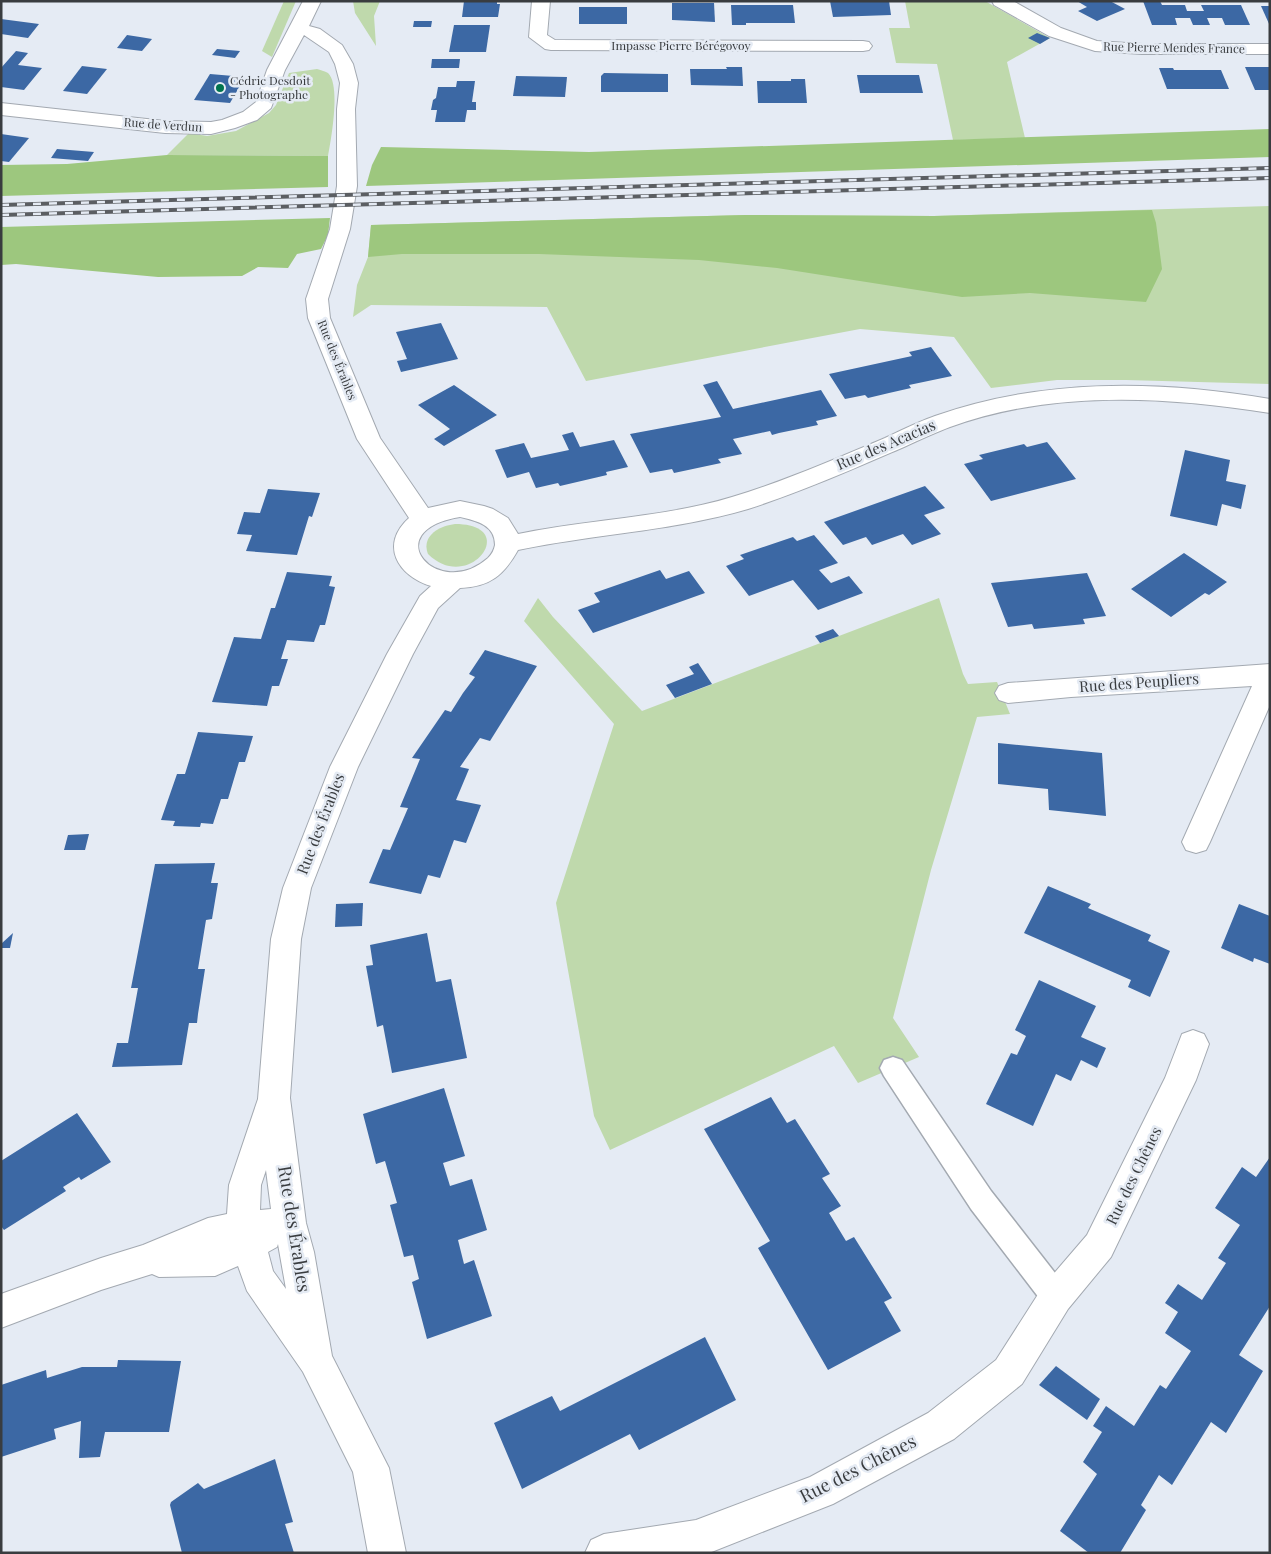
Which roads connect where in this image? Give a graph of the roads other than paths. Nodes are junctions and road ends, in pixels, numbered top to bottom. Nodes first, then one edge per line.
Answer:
1 (312, 1) edge
2 (541, 1) edge
3 (1000, 1) edge
4 (299, 28) junction
5 (863, 46) dead end
6 (1270, 49) edge
7 (1, 109) edge
8 (1270, 406) edge
9 (423, 520) junction
10 (508, 544) junction
11 (453, 580) junction
12 (1270, 675) edge
13 (1008, 694) dead end
14 (1196, 842) dead end
15 (1193, 1044) dead end
16 (893, 1068) dead end
17 (274, 1098) junction
18 (289, 1223) junction
19 (246, 1236) junction
20 (1056, 1297) junction
21 (1, 1311) edge
22 (315, 1360) junction
23 (387, 1553) edge
24 (604, 1553) edge

1 - 4 street, Rue de Verdun
2 - 5 street, Impasse Pierre Bérégovoy
3 - 6 street, Rue Pierre Mendes France
4 - 7 street, Rue de Verdun
4 - 9 street, Rue des Érables
8 - 10 street, Rue des Acacias
9 - 10 street
9 - 11 street
10 - 11 street
11 - 17 street, Rue des Érables
12 - 13 street, Rue des Peupliers
12 - 14 street, Rue des Peupliers
15 - 20 street, Rue des Chênes
16 - 20 lane
17 - 18 street, Rue des Érables
17 - 19 street, Rue des Érables
18 - 19 street
18 - 22 street, Rue des Érables
19 - 21 street
19 - 22 street, Rue des Érables
20 - 24 street, Rue des Chênes
22 - 23 street, Rue des Érables

